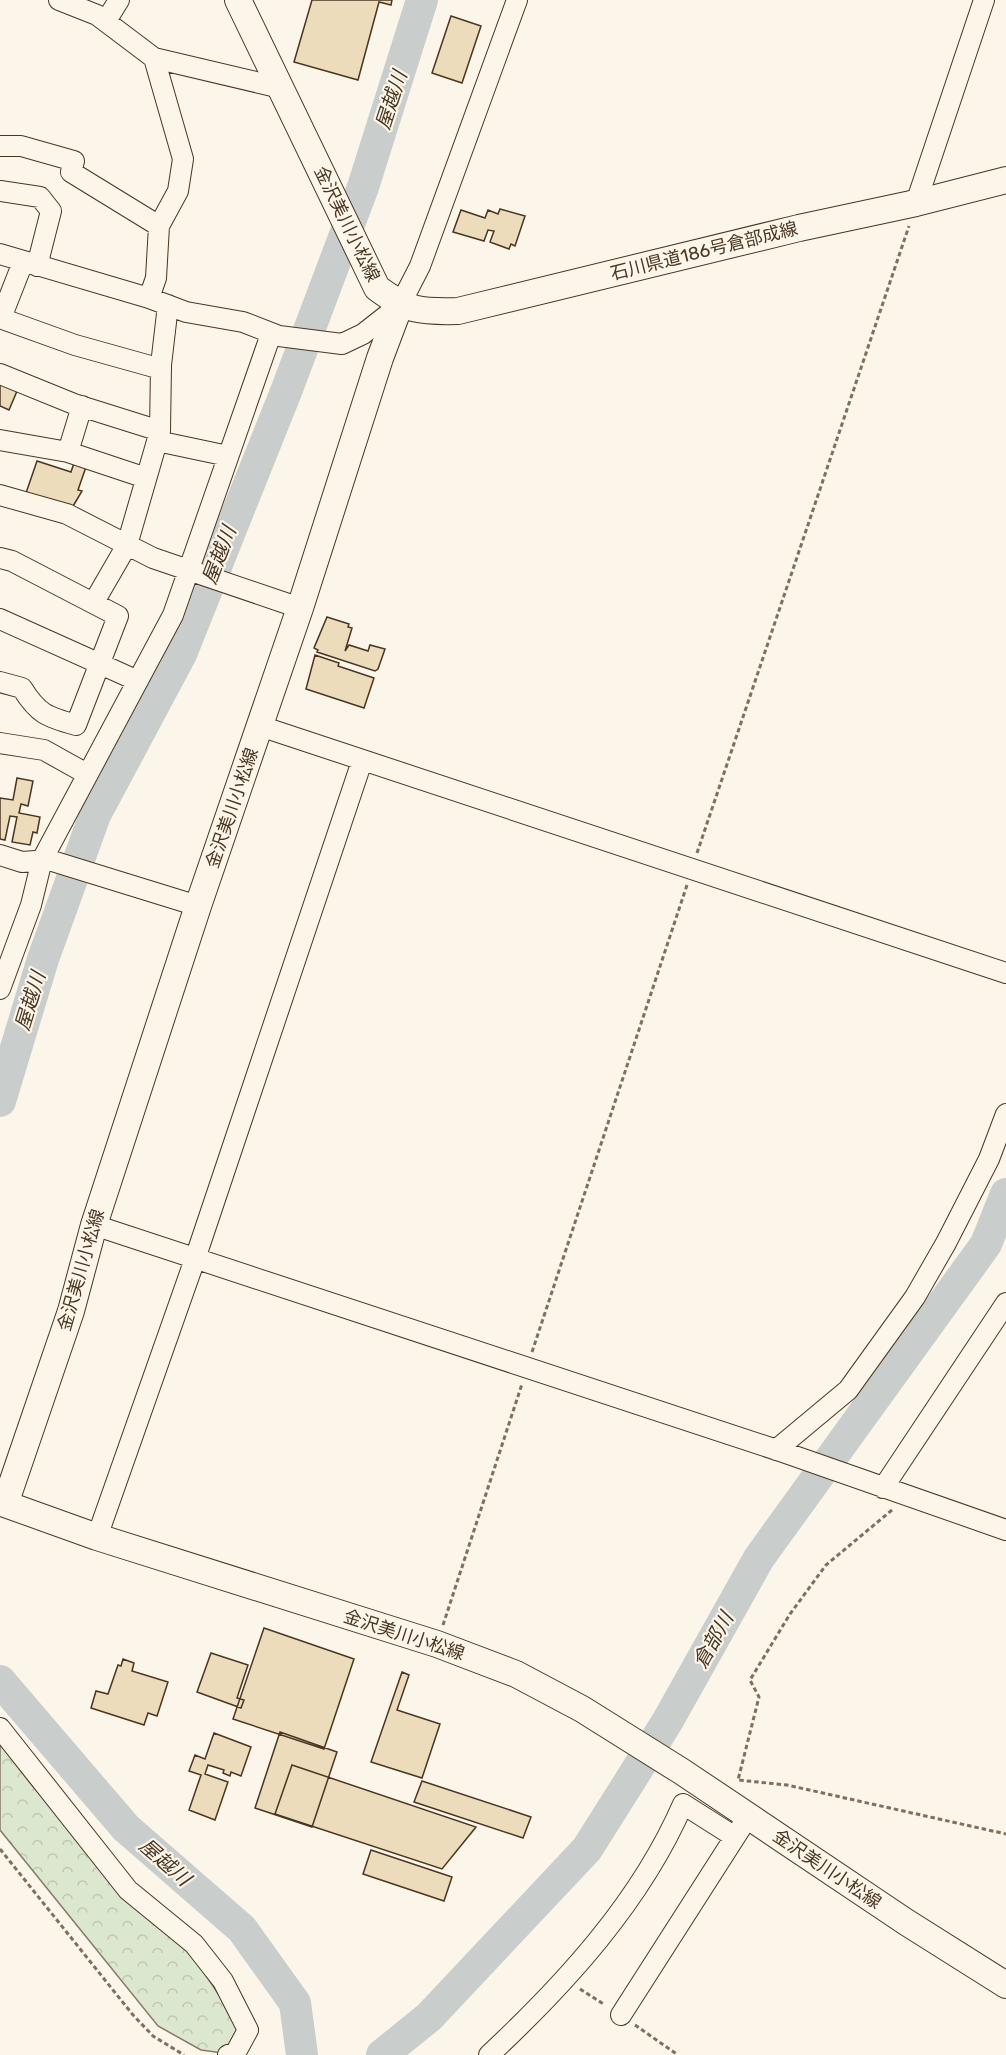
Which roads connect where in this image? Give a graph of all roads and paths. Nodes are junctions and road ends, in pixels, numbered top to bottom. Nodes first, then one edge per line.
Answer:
1 (59, 0) edge
2 (119, 0) edge
3 (238, 0) edge
4 (517, 0) edge
5 (984, 0) edge
6 (106, 21) junction
7 (154, 58) junction
8 (281, 88) junction
9 (0, 146) edge
10 (1006, 180) edge
11 (0, 191) edge
12 (916, 203) junction
13 (159, 226) junction
14 (0, 254) edge
15 (30, 264) junction
16 (149, 298) junction
17 (168, 305) junction
18 (400, 305) junction
19 (0, 318) edge
20 (275, 335) junction
21 (161, 369) junction
22 (0, 374) edge
23 (82, 406) junction
24 (159, 436) junction
25 (0, 440) edge
26 (68, 452) junction
27 (228, 456) junction
28 (146, 478) junction
29 (0, 495) edge
30 (127, 544) junction
31 (0, 558) edge
32 (192, 570) junction
33 (94, 602) junction
34 (300, 608) junction
35 (0, 619) edge
36 (99, 664) junction
37 (138, 681) junction
38 (0, 682) edge
39 (260, 726) junction
40 (0, 743) edge
41 (362, 761) junction
42 (87, 774) junction
43 (0, 855) edge
44 (46, 861) junction
45 (692, 869) junction
46 (198, 906) junction
47 (1006, 972) edge
48 (0, 989) edge
49 (1006, 1114) edge
50 (94, 1225) junction
51 (195, 1259) junction
52 (1006, 1304) edge
53 (527, 1368) junction
54 (780, 1451) junction
55 (883, 1488) junction
56 (898, 1506) dead end
57 (2, 1508) edge
58 (1006, 1530) edge
59 (98, 1537) junction
60 (437, 1644) junction
61 (0, 1728) edge
62 (742, 1827) junction
63 (1006, 1834) edge
64 (0, 1849) edge
65 (1006, 1985) edge
66 (621, 2015) dead end
67 (184, 2055) edge
68 (228, 2055) edge
69 (489, 2055) edge

1 - 6 street
2 - 6 street
3 - 8 main road, 金沢美川小松線
4 - 18 street
5 - 12 street
6 - 7 street
7 - 8 street
7 - 13 street
8 - 18 main road, 金沢美川小松線
9 - 13 street
10 - 12 main road, 石川県道186号倉部成線
11 - 15 street
12 - 18 main road, 石川県道186号倉部成線
12 - 45 path
13 - 16 street
14 - 15 street
15 - 16 street
15 - 19 street
16 - 17 street
17 - 20 street
17 - 21 street
18 - 20 street
18 - 34 main road, 金沢美川小松線
19 - 21 street
20 - 27 street
21 - 24 street
22 - 23 street
23 - 24 street
23 - 26 street
24 - 27 street
24 - 28 street
25 - 26 street
26 - 28 street
27 - 32 street
28 - 30 street
29 - 30 street
30 - 32 street
30 - 33 street
31 - 33 street
32 - 34 street
32 - 37 street
33 - 36 street
34 - 39 main road, 金沢美川小松線
35 - 36 street
36 - 37 street
36 - 38 street
37 - 42 street
39 - 41 street
39 - 46 main road, 金沢美川小松線
40 - 42 street
41 - 45 street
41 - 51 street
42 - 44 street
43 - 44 street
44 - 46 street
44 - 48 street
45 - 47 street
45 - 53 path
46 - 50 main road, 金沢美川小松線
49 - 54 street
50 - 51 street
50 - 57 main road, 金沢美川小松線
51 - 53 street
51 - 59 street
52 - 55 street
53 - 54 street
53 - 60 path
54 - 55 street
55 - 58 street
56 - 63 path
57 - 59 main road, 金沢美川小松線
59 - 60 main road, 金沢美川小松線
60 - 62 main road, 金沢美川小松線
61 - 68 street
62 - 65 main road, 金沢美川小松線
62 - 66 street
62 - 69 street
64 - 67 path

